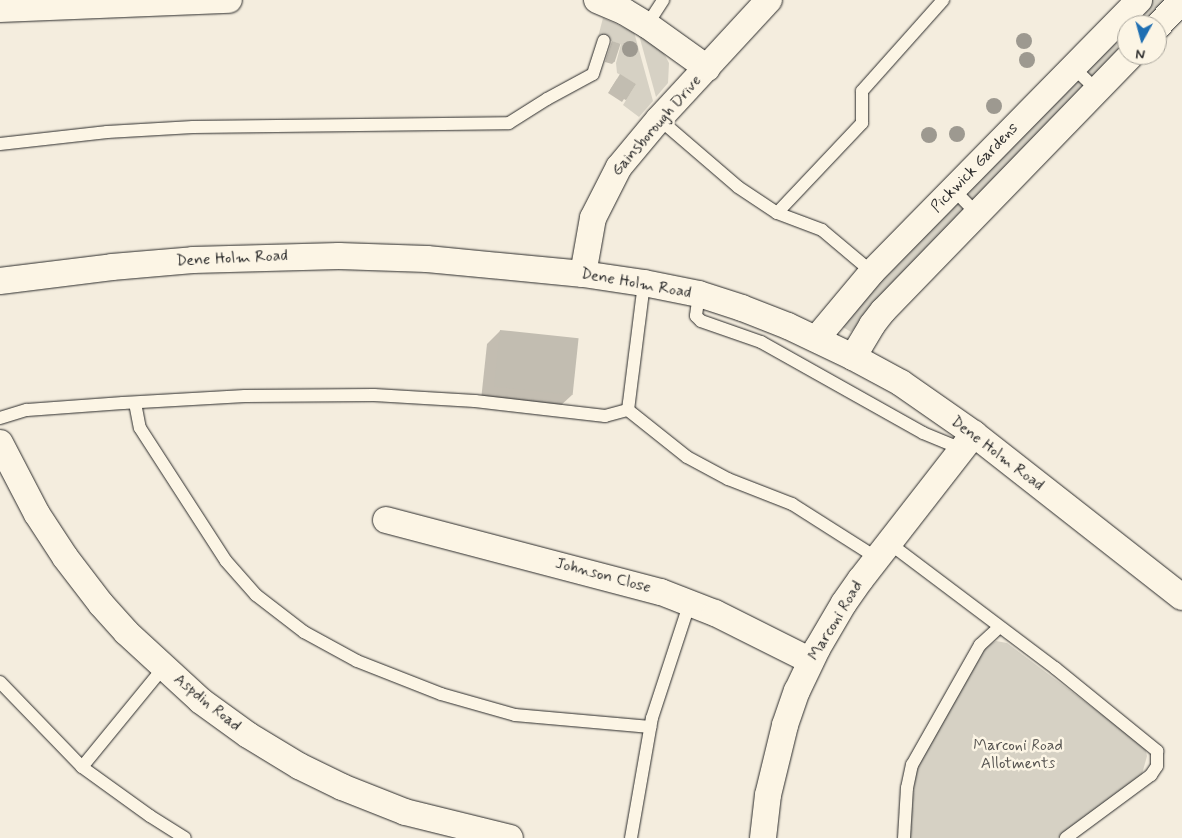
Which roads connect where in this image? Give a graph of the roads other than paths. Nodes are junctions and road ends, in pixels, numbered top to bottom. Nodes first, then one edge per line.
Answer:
1 (220, 0) edge
2 (229, 0) edge
3 (597, 0) edge
4 (662, 0) edge
5 (769, 0) edge
6 (943, 0) edge
7 (1139, 0) edge
8 (1182, 0) edge
9 (0, 9) edge
10 (1167, 16) edge
11 (648, 25) junction
12 (604, 41) dead end
13 (1122, 65) edge
14 (1073, 67) junction
15 (707, 68) junction
16 (1098, 91) junction
17 (659, 119) junction
18 (0, 144) edge
19 (954, 190) junction
20 (777, 213) junction
21 (978, 215) junction
22 (872, 272) junction
23 (583, 274) junction
24 (0, 281) edge
25 (644, 283) junction
26 (699, 294) junction
27 (816, 339) junction
28 (853, 357) junction
29 (134, 403) junction
30 (628, 410) junction
31 (0, 418) edge
32 (968, 441) junction
33 (0, 443) edge
34 (386, 520) dead end
35 (883, 550) junction
36 (1182, 596) edge
37 (690, 602) junction
38 (998, 627) junction
39 (811, 661) junction
40 (163, 668) junction
41 (0, 682) edge
42 (650, 727) junction
43 (82, 767) junction
44 (185, 838) edge
45 (510, 838) edge
46 (631, 838) edge
47 (763, 838) edge
48 (904, 838) edge
49 (1066, 838) edge

1 - 2 street
1 - 9 street
3 - 11 street
4 - 11 lane
5 - 15 street, Gainsborough Drive
6 - 20 lane
7 - 14 street, Pickwick Gardens
8 - 10 street
11 - 15 street
12 - 18 lane
13 - 16 street
14 - 16 lane
14 - 19 street, Pickwick Gardens
15 - 17 street, Gainsborough Drive
16 - 21 street
17 - 20 lane
17 - 23 street, Gainsborough Drive
19 - 21 lane
19 - 22 street, Pickwick Gardens
20 - 22 lane
21 - 28 street
22 - 27 street, Pickwick Gardens
23 - 24 street, Dene Holm Road
23 - 25 street, Dene Holm Road
25 - 26 street, Dene Holm Road
25 - 30 lane
26 - 27 street, Dene Holm Road
26 - 32 lane
27 - 28 street, Dene Holm Road
28 - 32 street, Dene Holm Road
29 - 30 lane
29 - 31 lane
29 - 42 lane
30 - 35 lane
32 - 35 street, Marconi Road
32 - 36 street, Dene Holm Road
33 - 40 street, Aspdin Road
34 - 37 street, Johnson Close
35 - 38 lane
35 - 39 street, Marconi Road
37 - 39 street, Johnson Close
37 - 42 lane
38 - 48 lane
38 - 49 lane
39 - 47 street, Marconi Road
40 - 43 lane
40 - 45 street, Aspdin Road
41 - 43 lane
42 - 46 lane
43 - 44 lane

